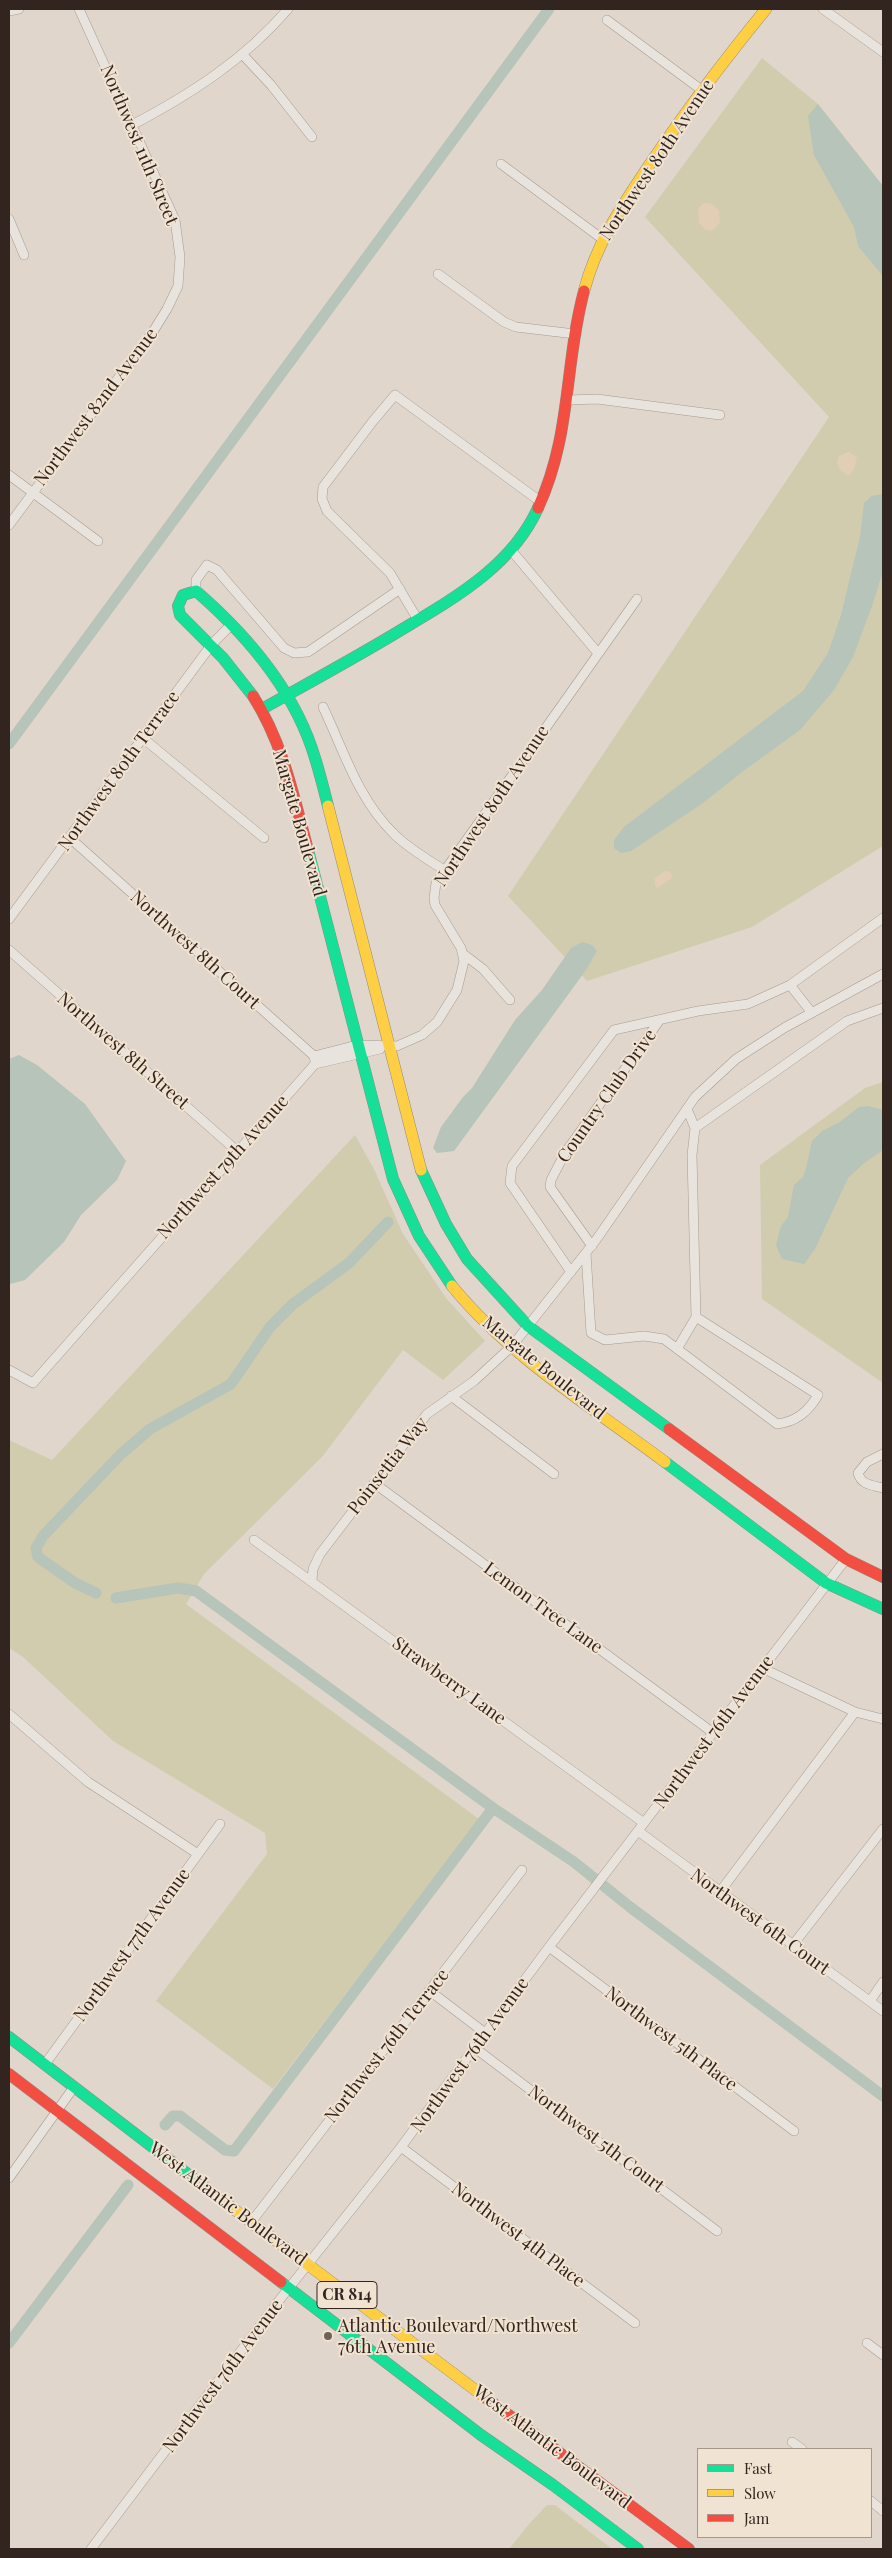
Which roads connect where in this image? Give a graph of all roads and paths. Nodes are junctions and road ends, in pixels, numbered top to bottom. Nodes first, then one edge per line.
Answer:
1 (19, 9) edge
2 (79, 9) edge
3 (288, 9) edge
4 (766, 9) edge
5 (823, 9) edge
6 (9, 11) edge
7 (606, 20) dead end
8 (883, 52) edge
9 (243, 55) junction
10 (703, 91) junction
11 (132, 125) junction
12 (312, 137) dead end
13 (501, 164) dead end
14 (9, 219) edge
15 (601, 238) junction
16 (24, 255) dead end
17 (438, 274) dead end
18 (178, 286) joint
19 (575, 334) junction
20 (569, 400) junction
21 (720, 415) dead end
22 (9, 475) edge
23 (32, 493) junction
24 (542, 502) junction
25 (9, 525) edge
26 (98, 541) dead end
27 (511, 550) junction
28 (400, 589) junction
29 (196, 591) junction
30 (637, 599) dead end
31 (418, 620) junction
32 (232, 624) junction
33 (212, 644) junction
34 (597, 652) junction
35 (287, 695) junction
36 (323, 707) dead end
37 (262, 709) junction
38 (144, 739) junction
39 (70, 838) junction
40 (264, 838) dead end
41 (444, 870) junction
42 (883, 918) edge
43 (9, 919) edge
44 (9, 950) edge
45 (462, 953) junction
46 (883, 974) edge
47 (790, 985) junction
48 (510, 1000) dead end
49 (883, 1008) edge
50 (812, 1013) junction
51 (659, 1021) junction
52 (387, 1046) junction
53 (359, 1050) junction
54 (315, 1060) junction
55 (687, 1109) junction
56 (695, 1128) junction
57 (237, 1151) junction
58 (589, 1250) junction
59 (571, 1272) junction
60 (696, 1317) junction
61 (528, 1326) junction
62 (512, 1346) junction
63 (677, 1349) junction
64 (9, 1370) edge
65 (451, 1396) junction
66 (883, 1454) edge
67 (554, 1474) dead end
68 (374, 1483) junction
69 (883, 1488) edge
70 (254, 1540) dead end
71 (846, 1559) junction
72 (883, 1577) edge
73 (312, 1581) junction
74 (826, 1583) junction
75 (883, 1609) edge
76 (762, 1668) junction
77 (855, 1712) junction
78 (10, 1718) edge
79 (883, 1719) edge
80 (712, 1732) junction
81 (644, 1823) junction
82 (220, 1824) dead end
83 (883, 1829) edge
84 (638, 1832) junction
85 (198, 1854) junction
86 (522, 1870) dead end
87 (719, 1893) junction
88 (549, 1946) junction
89 (792, 1946) junction
90 (883, 1982) edge
91 (430, 1991) junction
92 (870, 2001) junction
93 (883, 2011) edge
94 (485, 2034) junction
95 (9, 2036) edge
96 (475, 2048) junction
97 (45, 2064) junction
98 (9, 2074) edge
99 (74, 2087) junction
100 (57, 2110) junction
101 (794, 2131) dead end
102 (401, 2147) junction
103 (10, 2174) edge
104 (252, 2221) junction
105 (717, 2230) dead end
106 (308, 2266) junction
107 (289, 2288) junction
108 (635, 2323) dead end
109 (867, 2343) dead end
110 (883, 2355) edge
111 (792, 2442) dead end
112 (801, 2448) edge
113 (872, 2502) edge
114 (883, 2510) edge
115 (91, 2549) edge
116 (638, 2549) edge
117 (689, 2549) edge

1 - 6 street
2 - 11 street, Northwest 11th Street
3 - 9 street
4 - 10 street, Northwest 80th Avenue
5 - 8 street
7 - 10 street
9 - 11 street
9 - 12 street
10 - 15 street, Northwest 80th Avenue
11 - 18 street, Northwest 11th Street
13 - 15 street
14 - 16 street
15 - 19 street, Northwest 80th Avenue
17 - 19 street
18 - 23 street, Northwest 82nd Avenue
19 - 20 street, Northwest 80th Avenue
20 - 21 street
20 - 24 street, Northwest 80th Avenue
22 - 23 street
23 - 25 street, Northwest 82nd Avenue
23 - 26 street
24 - 27 street, Northwest 80th Avenue
24 - 28 street
27 - 31 street, Northwest 80th Avenue
27 - 34 street
28 - 29 street
28 - 31 street
29 - 32 street, Margate Boulevard
29 - 33 street, Margate Boulevard
30 - 34 street, Northwest 80th Avenue
31 - 35 street, Northwest 80th Avenue
32 - 33 street, Northwest 80th Terrace
32 - 35 street, Margate Boulevard
33 - 37 street, Margate Boulevard
33 - 38 street, Northwest 80th Terrace
34 - 41 street, Northwest 80th Avenue
35 - 37 street, Northwest 80th Avenue
35 - 52 street, Margate Boulevard
36 - 41 street
37 - 53 street, Margate Boulevard
38 - 39 street, Northwest 80th Terrace
38 - 40 street
39 - 43 street, Northwest 80th Terrace
39 - 54 street, Northwest 8th Court
41 - 45 street, Northwest 80th Avenue
42 - 47 street, Country Club Drive
44 - 57 street, Northwest 8th Street
45 - 48 street
45 - 52 street
46 - 50 street
47 - 50 street
47 - 51 street, Country Club Drive
49 - 56 street
50 - 55 street
51 - 58 street, Country Club Drive
51 - 59 street, Country Club Drive
52 - 53 street
52 - 61 street, Margate Boulevard
53 - 54 street
53 - 62 street, Margate Boulevard
54 - 57 street, Northwest 79th Avenue
55 - 56 street
55 - 58 street
56 - 60 street
57 - 64 street, Northwest 79th Avenue
58 - 59 street
58 - 63 street
59 - 61 street
60 - 63 street
60 - 63 street
61 - 62 street, Poinsettia Way
61 - 71 street, Margate Boulevard
62 - 65 street, Poinsettia Way
62 - 74 street, Margate Boulevard
65 - 67 street
65 - 68 street, Poinsettia Way
66 - 69 street
68 - 73 street, Poinsettia Way
68 - 80 street, Lemon Tree Lane
70 - 73 street, Strawberry Lane
71 - 72 street, Margate Boulevard
71 - 74 street, Northwest 76th Avenue
73 - 81 street, Strawberry Lane
74 - 75 street, Margate Boulevard
74 - 76 street, Northwest 76th Avenue
76 - 77 street
76 - 80 street, Northwest 76th Avenue
77 - 79 street
77 - 87 street
78 - 85 street
80 - 81 street, Northwest 76th Avenue
81 - 84 street, Northwest 76th Avenue
82 - 85 street, Northwest 77th Avenue
83 - 89 street
84 - 87 street, Northwest 6th Court
84 - 88 street, Northwest 76th Avenue
85 - 97 street, Northwest 77th Avenue
86 - 91 street, Northwest 76th Terrace
87 - 89 street, Northwest 6th Court
88 - 94 street, Northwest 76th Avenue
88 - 101 street, Northwest 5th Place
89 - 92 street, Northwest 6th Court
90 - 92 street
91 - 94 street
91 - 104 street, Northwest 76th Terrace
92 - 93 street, Northwest 6th Court
94 - 96 street, Northwest 76th Avenue
95 - 97 street, West Atlantic Boulevard / CR 814
96 - 102 street, Northwest 76th Avenue
96 - 105 street, Northwest 5th Court
97 - 99 street, West Atlantic Boulevard / CR 814
98 - 100 street, West Atlantic Boulevard / CR 814
99 - 100 street
99 - 104 street, West Atlantic Boulevard / CR 814
100 - 103 street
100 - 107 street, West Atlantic Boulevard / CR 814
102 - 106 street, Northwest 76th Avenue
102 - 108 street, Northwest 4th Place
104 - 106 street, West Atlantic Boulevard / CR 814
106 - 107 street, Northwest 76th Avenue
106 - 117 street, West Atlantic Boulevard / CR 814
107 - 115 street, Northwest 76th Avenue
107 - 116 street, West Atlantic Boulevard / CR 814
109 - 110 street
111 - 112 street
113 - 114 street

